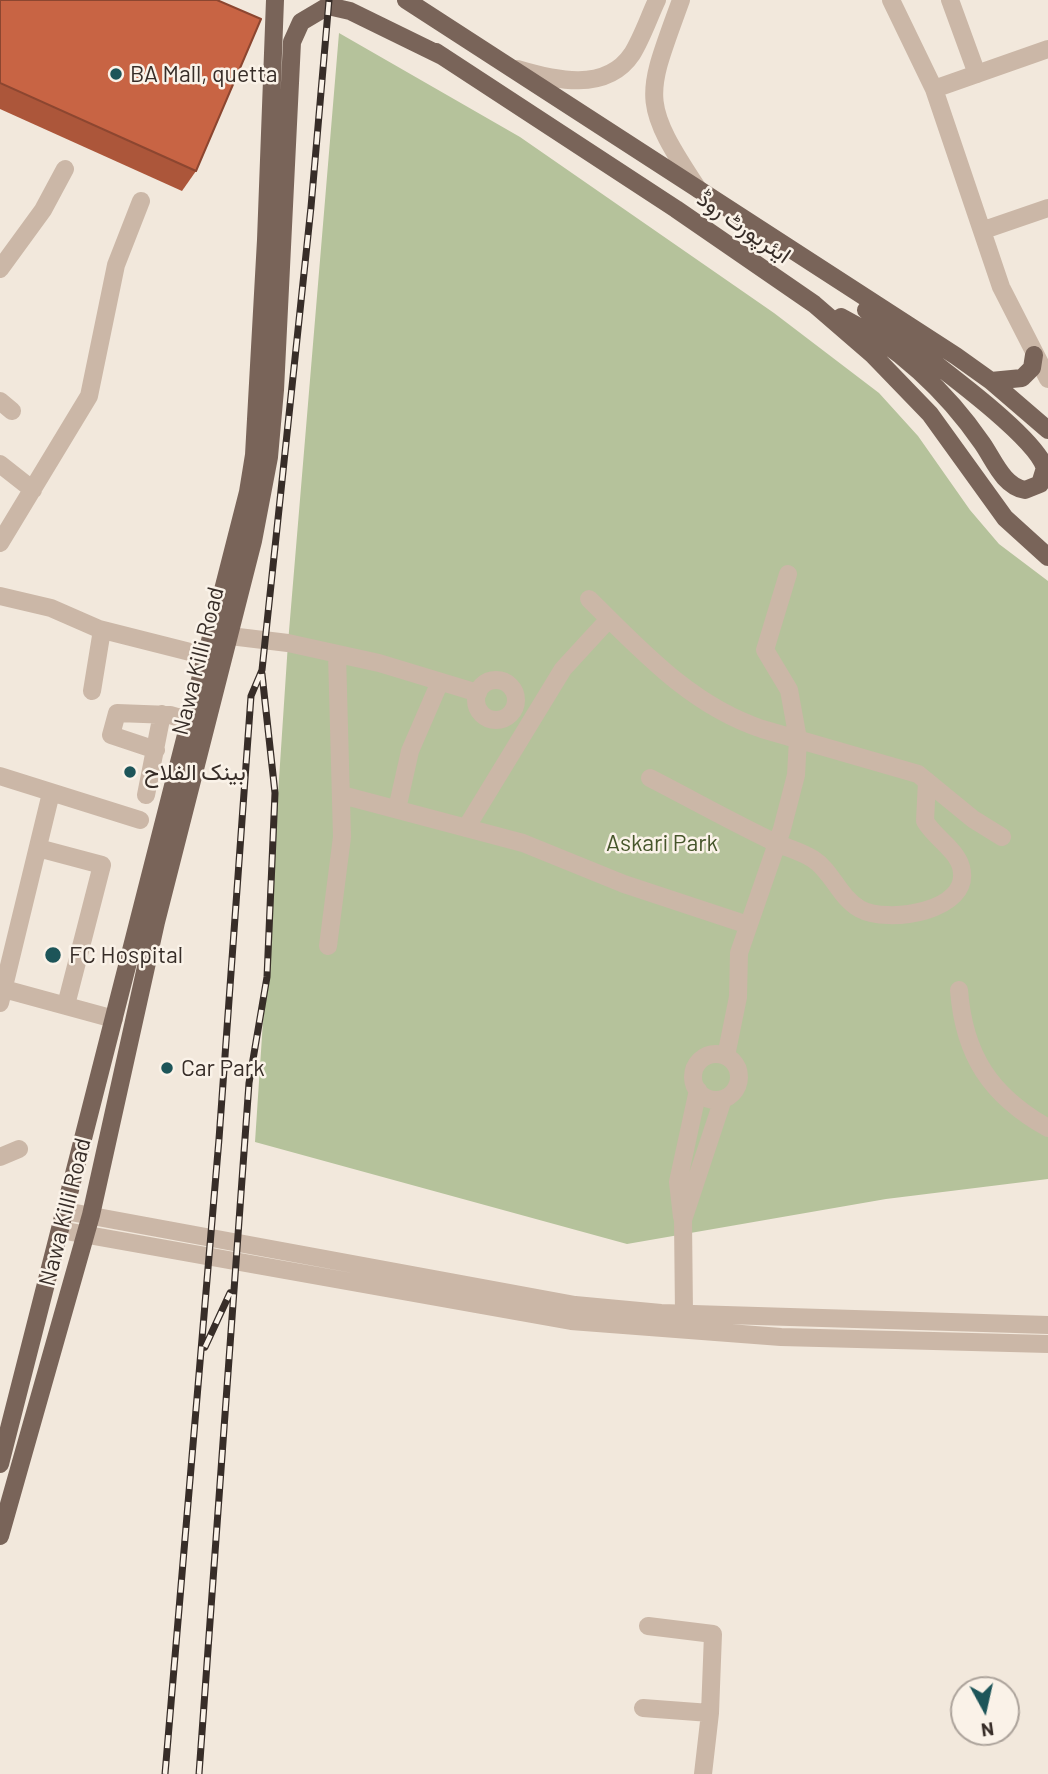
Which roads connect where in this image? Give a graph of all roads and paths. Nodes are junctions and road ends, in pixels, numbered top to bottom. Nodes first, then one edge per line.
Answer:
1 (275, 0) edge
2 (357, 0) edge
3 (407, 0) edge
4 (657, 0) edge
5 (681, 0) edge
6 (891, 0) edge
7 (950, 0) edge
8 (428, 6) edge
9 (1048, 49) edge
10 (444, 57) junction
11 (510, 67) junction
12 (977, 74) junction
13 (934, 89) junction
14 (65, 169) dead end
15 (698, 189) junction
16 (141, 201) dead end
17 (1048, 208) edge
18 (984, 230) junction
19 (0, 269) edge
20 (840, 281) junction
21 (814, 304) junction
22 (1034, 355) junction
23 (1048, 379) edge
24 (991, 381) junction
25 (1048, 430) edge
26 (0, 464) edge
27 (33, 490) junction
28 (0, 543) edge
29 (1048, 557) edge
30 (789, 574) dead end
31 (0, 596) edge
32 (589, 599) dead end
33 (609, 620) junction
34 (102, 630) junction
35 (230, 636) junction
36 (190, 652) dead end
37 (337, 654) junction
38 (439, 684) junction
39 (92, 691) dead end
40 (478, 693) dead end
41 (162, 714) junction
42 (191, 721) junction
43 (798, 739) junction
44 (156, 750) junction
45 (0, 776) edge
46 (650, 778) dead end
47 (927, 781) junction
48 (51, 793) junction
49 (146, 795) dead end
50 (342, 795) junction
51 (397, 809) junction
52 (140, 820) dead end
53 (467, 828) junction
54 (1002, 837) dead end
55 (777, 843) junction
56 (38, 848) junction
57 (748, 925) junction
58 (328, 946) dead end
59 (959, 990) dead end
60 (2, 996) edge
61 (66, 1005) junction
62 (114, 1019) junction
63 (726, 1056) junction
64 (698, 1090) junction
65 (723, 1100) junction
66 (1048, 1128) edge
67 (19, 1149) dead end
68 (0, 1157) edge
69 (65, 1211) junction
70 (91, 1215) junction
71 (683, 1220) junction
72 (60, 1230) junction
73 (86, 1234) junction
74 (684, 1314) junction
75 (1048, 1325) edge
76 (1048, 1344) edge
77 (0, 1464) edge
78 (0, 1536) edge
79 (648, 1626) dead end
80 (643, 1708) dead end
81 (710, 1713) junction
82 (703, 1774) edge

1 - 42 main road, Nawa Killi Road
2 - 10 main road, ایئرپورٹ روڈ
3 - 8 main road, ایئرپورٹ روڈ
4 - 11 street
5 - 15 street
6 - 13 street
7 - 12 street
8 - 11 main road, ایئرپورٹ روڈ
9 - 12 street
10 - 21 main road, ایئرپورٹ روڈ
10 - 35 main road, Nawa Killi Road
11 - 15 main road, ایئرپورٹ روڈ
12 - 13 street
13 - 18 street
14 - 19 street
15 - 20 main road, ایئرپورٹ روڈ
16 - 27 street
17 - 18 street
18 - 22 street
20 - 21 main road
20 - 24 main road, ایئرپورٹ روڈ
21 - 29 main road, ایئرپورٹ روڈ
22 - 23 street
22 - 24 main road
24 - 25 main road, ایئرپورٹ روڈ
26 - 27 street
27 - 28 street
30 - 43 street
31 - 34 street
32 - 33 street
33 - 43 street
33 - 53 street
34 - 36 street
34 - 39 street
35 - 37 street
35 - 70 main road, Nawa Killi Road
37 - 38 street
37 - 50 street
38 - 40 street
38 - 51 street
41 - 42 street
41 - 44 street
41 - 44 street
42 - 62 main road, Nawa Killi Road
43 - 47 street
43 - 55 street
44 - 49 street
45 - 48 street
46 - 55 street
47 - 54 street
47 - 55 street
48 - 52 street
48 - 56 street
50 - 51 street
50 - 58 street
51 - 53 street
53 - 57 street
55 - 57 street
56 - 60 street
56 - 61 street
57 - 63 street
59 - 66 street
60 - 61 street
61 - 62 street
62 - 69 main road, Nawa Killi Road
63 - 64 street
63 - 65 street
64 - 65 street
64 - 71 street
65 - 71 street
67 - 68 street
69 - 70 street
69 - 72 main road, Nawa Killi Road
70 - 73 main road, Nawa Killi Road
70 - 74 street
71 - 74 street
72 - 73 street
72 - 77 main road, Nawa Killi Road
73 - 76 street
73 - 78 main road, Nawa Killi Road
74 - 75 street
79 - 81 street
80 - 81 street
81 - 82 street

